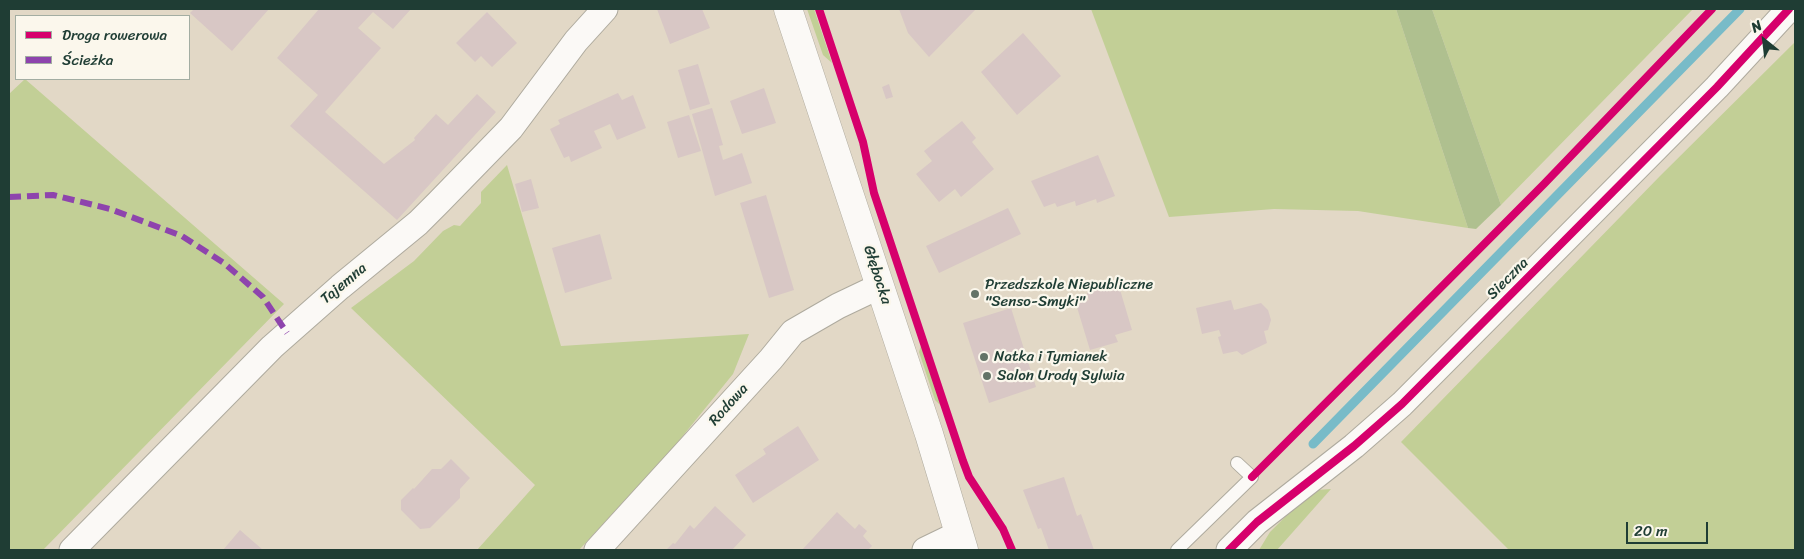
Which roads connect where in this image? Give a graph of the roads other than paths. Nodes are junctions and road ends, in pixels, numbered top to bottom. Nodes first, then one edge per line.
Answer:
1 (605, 9) edge
2 (788, 9) edge
3 (1789, 9) edge
4 (880, 286) junction
5 (1237, 463) dead end
6 (961, 544) edge
7 (72, 550) edge
8 (597, 550) edge
9 (925, 550) edge
10 (1177, 550) edge
11 (1229, 550) edge

1 - 7 street, Tajemna
2 - 4 street, Głębocka
3 - 11 street, Sieczna
4 - 6 street, Głębocka
4 - 8 street, Rodowa
5 - 10 lane
6 - 9 street

